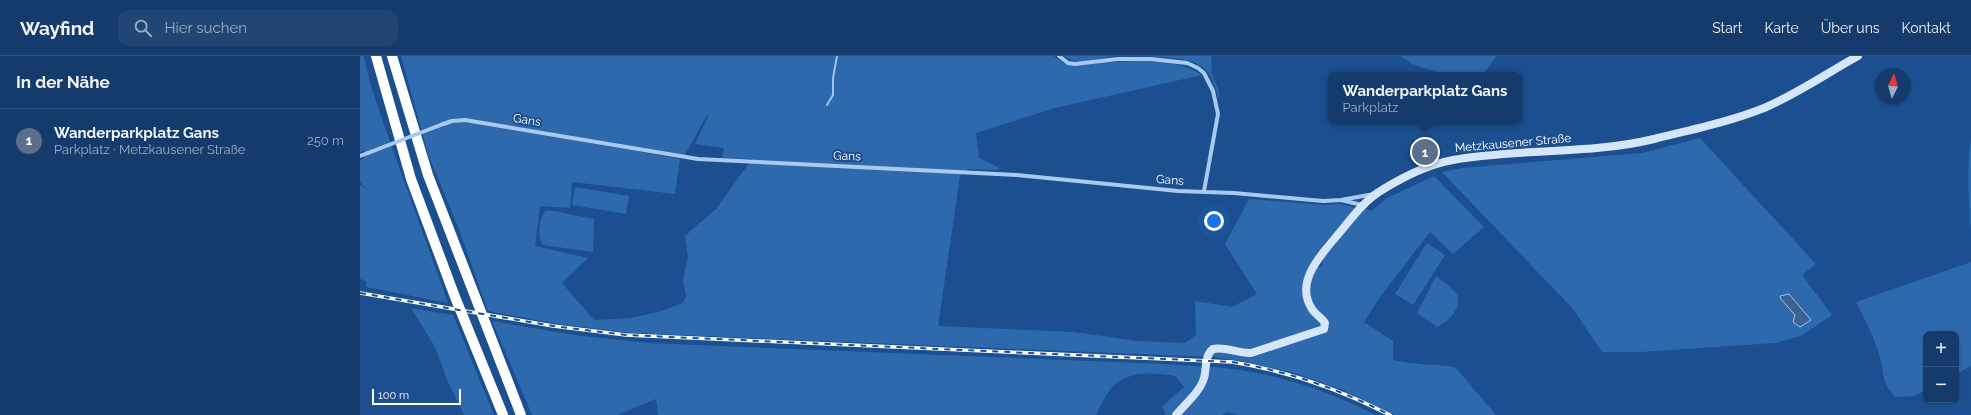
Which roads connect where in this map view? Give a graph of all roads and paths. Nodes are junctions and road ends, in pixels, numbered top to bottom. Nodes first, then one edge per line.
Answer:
1 (376, 56) edge
2 (392, 56) edge
3 (1059, 56) edge
4 (1858, 56) edge
5 (360, 156) edge
6 (1204, 192) junction
7 (1377, 194) junction
8 (1341, 200) junction
9 (1364, 206) junction
10 (503, 415) edge
11 (520, 415) edge
12 (1176, 415) edge

1 - 10 highway
2 - 11 highway
3 - 6 street
4 - 7 street, Metzkausener Straße
5 - 6 street, Gans, bridge
6 - 8 street, Gans
7 - 8 street, Gans
7 - 9 street, Metzkausener Straße
8 - 9 street, Gans
9 - 12 street, Metzkausener Straße

